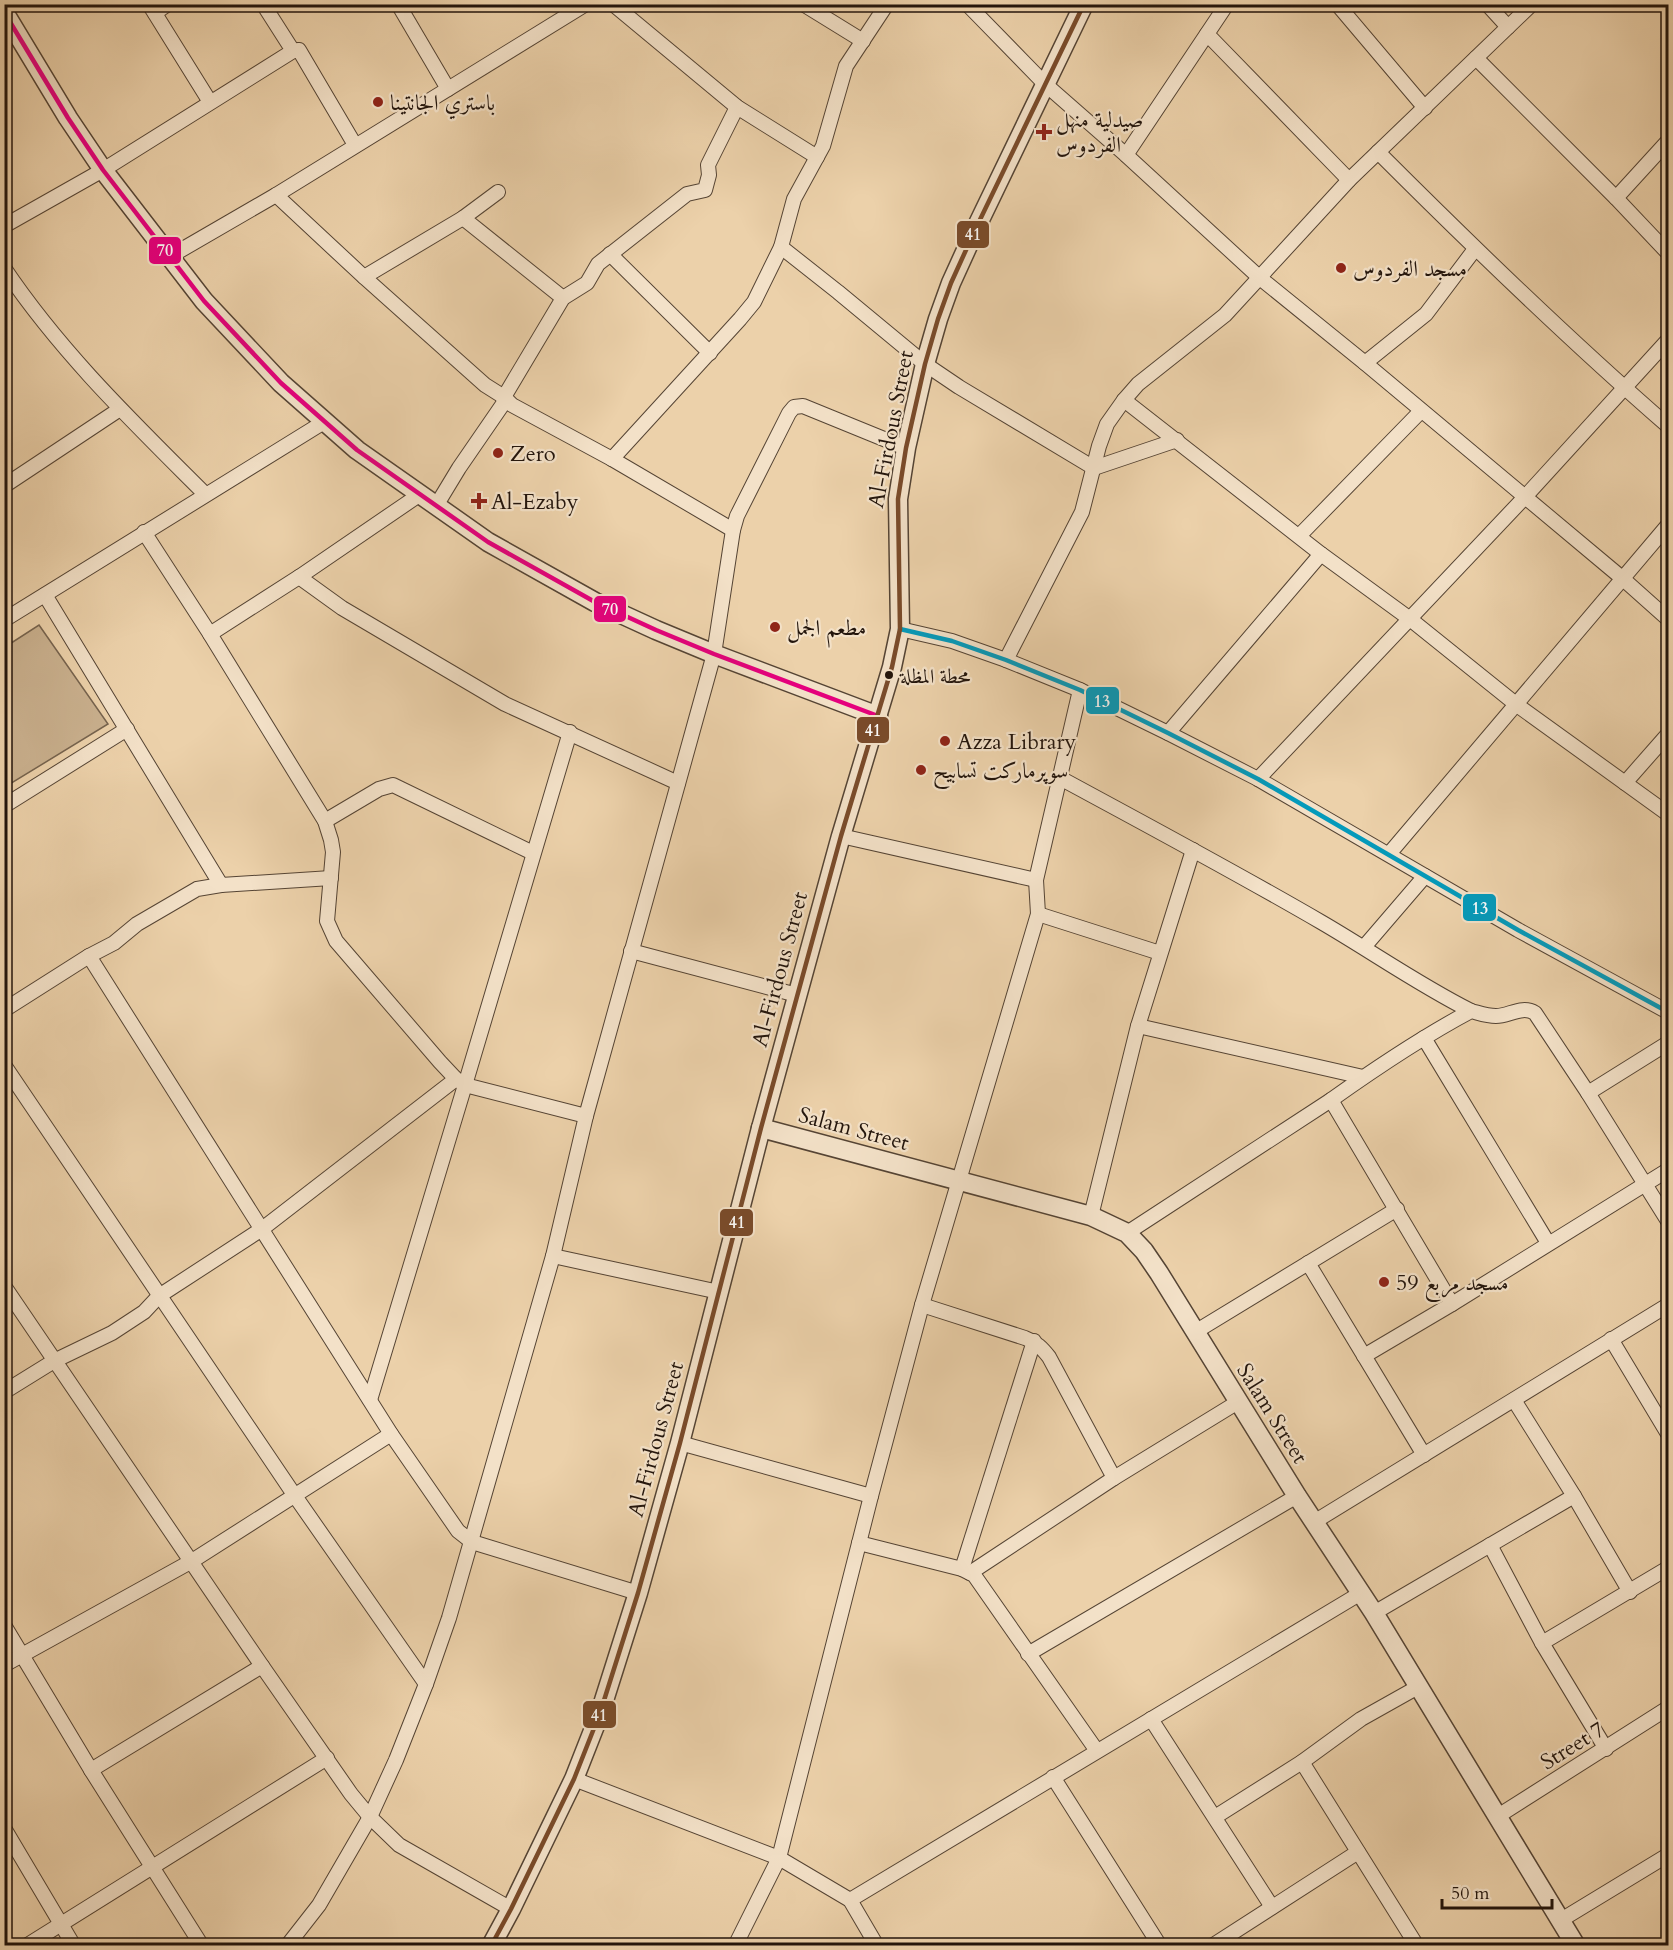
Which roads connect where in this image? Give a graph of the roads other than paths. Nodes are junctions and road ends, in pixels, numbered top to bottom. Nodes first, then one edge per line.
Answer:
1 (168, 4) edge
2 (263, 4) edge
3 (398, 4) edge
4 (586, 4) edge
5 (613, 4) edge
6 (803, 4) edge
7 (887, 4) edge
8 (967, 4) edge
9 (1084, 4) edge
10 (1227, 4) edge
11 (1337, 4) edge
12 (1486, 4) edge
13 (1532, 4) edge
14 (152, 9) edge
15 (4, 12) edge
16 (1508, 27) junction
17 (1208, 34) junction
18 (863, 41) junction
19 (293, 51) junction
20 (1476, 58) junction
21 (1045, 84) junction
22 (448, 89) junction
23 (210, 102) junction
24 (737, 107) junction
25 (1425, 108) junction
26 (1668, 141) edge
27 (355, 145) junction
28 (1378, 152) junction
29 (1126, 155) junction
30 (817, 157) junction
31 (103, 170) junction
32 (1348, 180) junction
33 (498, 192) dead end
34 (276, 195) junction
35 (1616, 198) junction
36 (462, 218) junction
37 (4, 226) edge
38 (781, 247) junction
39 (1475, 249) junction
40 (1668, 253) edge
41 (610, 254) junction
42 (169, 257) junction
43 (4, 268) edge
44 (364, 277) junction
45 (1260, 278) junction
46 (563, 298) junction
47 (1668, 340) edge
48 (710, 353) junction
49 (1365, 363) junction
50 (925, 364) junction
51 (1624, 388) junction
52 (504, 397) junction
53 (1124, 400) junction
54 (120, 409) junction
55 (1421, 411) junction
56 (324, 422) junction
57 (1668, 426) edge
58 (1177, 440) junction
59 (906, 448) junction
60 (612, 459) junction
61 (1094, 468) junction
62 (4, 486) edge
63 (205, 494) junction
64 (419, 495) junction
65 (1524, 498) junction
66 (436, 506) junction
67 (1668, 525) edge
68 (733, 531) junction
69 (144, 532) junction
70 (1299, 536) junction
71 (1321, 554) junction
72 (299, 577) junction
73 (1622, 578) junction
74 (45, 595) junction
75 (1410, 619) junction
76 (1668, 619) edge
77 (4, 620) edge
78 (900, 629) junction
79 (210, 634) junction
80 (714, 654) junction
81 (1006, 660) junction
82 (1080, 690) junction
83 (1517, 705) junction
84 (878, 716) junction
85 (127, 729) junction
86 (570, 732) junction
87 (1168, 733) junction
88 (1668, 734) edge
89 (1060, 778) junction
90 (1258, 779) junction
91 (678, 783) junction
92 (1625, 783) junction
93 (4, 806) edge
94 (1668, 814) edge
95 (325, 821) junction
96 (841, 836) junction
97 (1193, 850) junction
98 (533, 853) junction
99 (1389, 854) junction
100 (1425, 876) junction
101 (331, 878) junction
102 (1036, 880) junction
103 (221, 885) junction
104 (1038, 914) junction
105 (1364, 947) junction
106 (631, 951) junction
107 (1160, 953) junction
108 (89, 956) junction
109 (797, 995) junction
110 (4, 1010) edge
111 (1471, 1011) junction
112 (1668, 1012) edge
113 (1138, 1026) junction
114 (1424, 1038) junction
115 (1668, 1043) edge
116 (4, 1065) edge
117 (1364, 1077) junction
118 (461, 1082) junction
119 (1588, 1093) junction
120 (1331, 1100) junction
121 (586, 1116) junction
122 (761, 1128) junction
123 (1668, 1170) edge
124 (957, 1180) junction
125 (1645, 1185) junction
126 (1397, 1209) junction
127 (1091, 1216) junction
128 (1668, 1221) edge
129 (262, 1229) junction
130 (1127, 1233) junction
131 (1548, 1243) junction
132 (553, 1256) junction
133 (1308, 1263) junction
134 (4, 1286) edge
135 (718, 1292) junction
136 (159, 1296) junction
137 (1452, 1304) junction
138 (922, 1305) junction
139 (1668, 1305) edge
140 (1195, 1332) junction
141 (1611, 1339) junction
142 (1034, 1341) junction
143 (1364, 1356) junction
144 (54, 1361) junction
145 (4, 1392) edge
146 (370, 1400) junction
147 (1514, 1400) junction
148 (1238, 1402) junction
149 (391, 1434) junction
150 (1668, 1434) edge
151 (680, 1443) junction
152 (1424, 1455) junction
153 (1114, 1478) junction
154 (295, 1496) junction
155 (871, 1496) junction
156 (1297, 1496) junction
157 (1574, 1496) junction
158 (1314, 1522) junction
159 (472, 1542) junction
160 (859, 1543) junction
161 (1490, 1545) junction
162 (192, 1561) junction
163 (1668, 1568) edge
164 (966, 1571) junction
165 (1630, 1592) junction
166 (638, 1593) junction
167 (1361, 1593) junction
168 (1374, 1613) junction
169 (4, 1625) edge
170 (1542, 1644) junction
171 (1028, 1654) junction
172 (21, 1655) junction
173 (4, 1665) edge
174 (262, 1666) junction
175 (426, 1684) junction
176 (1418, 1687) junction
177 (1668, 1708) edge
178 (1151, 1719) junction
179 (1606, 1749) junction
180 (1097, 1751) junction
181 (327, 1758) junction
182 (1302, 1762) junction
183 (91, 1770) junction
184 (1053, 1777) junction
185 (574, 1779) junction
186 (1498, 1816) junction
187 (370, 1817) junction
188 (1215, 1817) junction
189 (4, 1828) edge
190 (1358, 1852) junction
191 (1668, 1856) edge
192 (779, 1858) junction
193 (153, 1868) junction
194 (850, 1900) junction
195 (1272, 1908) junction
196 (511, 1909) junction
197 (1561, 1920) junction
198 (61, 1924) junction
199 (26, 1946) edge
200 (74, 1946) edge
201 (202, 1946) edge
202 (287, 1946) edge
203 (490, 1946) edge
204 (735, 1946) edge
205 (877, 1946) edge
206 (1160, 1946) edge
207 (1212, 1946) edge
208 (1417, 1946) edge
209 (1576, 1946) edge

1 - 14 street
2 - 19 street
3 - 22 street
4 - 22 street
5 - 24 street
6 - 18 street
7 - 18 street
8 - 21 street
9 - 21 street, Al-Firdous Street
10 - 17 street
11 - 25 street
12 - 16 street
13 - 16 street
14 - 23 street
15 - 31 street
16 - 20 street
17 - 29 street
17 - 32 street
18 - 30 street
19 - 23 street
19 - 27 street
20 - 25 street
20 - 35 street
21 - 29 street
21 - 50 street, Al-Firdous Street
22 - 27 street
23 - 31 street
24 - 30 street
24 - 41 street
25 - 28 street
26 - 35 street
27 - 34 street
28 - 32 street
28 - 39 street
29 - 45 street
30 - 38 street
31 - 37 street
31 - 42 street
32 - 45 street
33 - 36 street
34 - 42 street
34 - 44 street
35 - 40 street
36 - 44 street
36 - 46 street
38 - 48 street
38 - 50 street
39 - 49 street
39 - 51 street
41 - 46 street
41 - 48 street
42 - 56 street
43 - 54 street
44 - 52 street
45 - 49 street
45 - 53 street
46 - 52 street
47 - 51 street
48 - 60 street
49 - 55 street
50 - 59 street, Al-Firdous Street
50 - 61 street
51 - 57 street
51 - 65 street
52 - 60 street
52 - 66 street
53 - 58 street
53 - 61 street
54 - 62 street
54 - 63 street
55 - 65 street
55 - 70 street
56 - 63 street
56 - 64 street
58 - 61 street
58 - 70 street
59 - 68 street
59 - 78 street, Al-Firdous Street
60 - 68 street
61 - 81 street
63 - 69 street
64 - 66 street
64 - 72 street
65 - 73 street
65 - 75 street
66 - 80 street
67 - 73 street
68 - 80 street
69 - 74 street
69 - 79 street
70 - 71 street
71 - 75 street
71 - 87 street
72 - 79 street
72 - 86 street
73 - 76 street
73 - 83 street
74 - 77 street
74 - 85 street
75 - 83 street
75 - 90 street
78 - 81 street
78 - 84 street, Al-Firdous Street
79 - 95 street
80 - 84 street
80 - 91 street
81 - 82 street
82 - 87 street
82 - 89 street
83 - 92 street
83 - 99 street
84 - 96 street, Al-Firdous Street
85 - 93 street
85 - 103 street
86 - 91 street
86 - 98 street
87 - 90 street
88 - 92 street
89 - 97 street
89 - 102 street
90 - 99 street
91 - 106 street
92 - 94 street
95 - 98 street
95 - 101 street
96 - 102 street
96 - 109 street, Al-Firdous Street
97 - 105 street
97 - 107 street
98 - 118 street
99 - 100 street
100 - 105 street
100 - 112 street
101 - 103 street
101 - 118 street
102 - 104 street
103 - 108 street
104 - 107 street
104 - 124 street
105 - 111 street
106 - 109 street
106 - 121 street
107 - 113 street
108 - 110 street
108 - 129 street
109 - 122 street, Al-Firdous Street
111 - 114 street
111 - 119 street
113 - 117 street
113 - 127 street
114 - 117 street
114 - 131 street
115 - 119 street
116 - 136 street
117 - 120 street
118 - 121 street
118 - 129 street
118 - 146 street
119 - 125 street
120 - 126 street
120 - 130 street
121 - 132 street
122 - 124 street, Salam Street
122 - 135 street, Al-Firdous Street
123 - 125 street
124 - 127 street, Salam Street
124 - 138 street
125 - 128 street
125 - 131 street
126 - 133 street
126 - 137 street
127 - 130 street, Salam Street
129 - 136 street
129 - 146 street
130 - 140 street, Salam Street
131 - 137 street
132 - 135 street
132 - 159 street
133 - 140 street
133 - 143 street
134 - 144 street
135 - 151 street, Al-Firdous Street
136 - 144 street
136 - 154 street
137 - 143 street
138 - 142 street
138 - 155 street
139 - 141 street
140 - 148 street, Salam Street
141 - 147 street
141 - 150 street
142 - 153 street
142 - 164 street
143 - 152 street
144 - 145 street
144 - 162 street
146 - 149 street
147 - 152 street
147 - 157 street
148 - 153 street
148 - 156 street, Salam Street
149 - 154 street
149 - 159 street
151 - 155 street
151 - 166 street, Al-Firdous Street
152 - 158 street
153 - 164 street
154 - 162 street
154 - 175 street
155 - 160 street
156 - 158 street, Salam Street
156 - 171 street
157 - 161 street
157 - 165 street
158 - 167 street, Salam Street
159 - 166 street
159 - 175 street
160 - 164 street
160 - 192 street
161 - 168 street
161 - 170 street
162 - 172 street
162 - 174 street
163 - 165 street
164 - 171 street
165 - 170 street
166 - 185 street, Al-Firdous Street
167 - 168 street, Salam Street
167 - 178 street
168 - 176 street, Salam Street
169 - 172 street
170 - 179 street
171 - 180 street
172 - 173 street
172 - 183 street
174 - 181 street
174 - 183 street
175 - 187 street
176 - 182 street
176 - 186 street, Salam Street
177 - 179 street, Street 7
178 - 180 street
178 - 188 street
179 - 186 street, Street 7
180 - 184 street
181 - 187 street
181 - 193 street
182 - 188 street
182 - 190 street
183 - 193 street
184 - 194 street
184 - 206 street
185 - 192 street
185 - 196 street, Al-Firdous Street
186 - 197 street, Salam Street
187 - 196 street
187 - 202 street
188 - 195 street
189 - 198 street
190 - 195 street
190 - 208 street
191 - 197 street
192 - 194 street
192 - 204 street
193 - 198 street
193 - 201 street
194 - 205 street
195 - 207 street
196 - 203 street, Al-Firdous Street
197 - 209 street, Salam Street
198 - 199 street
198 - 200 street

